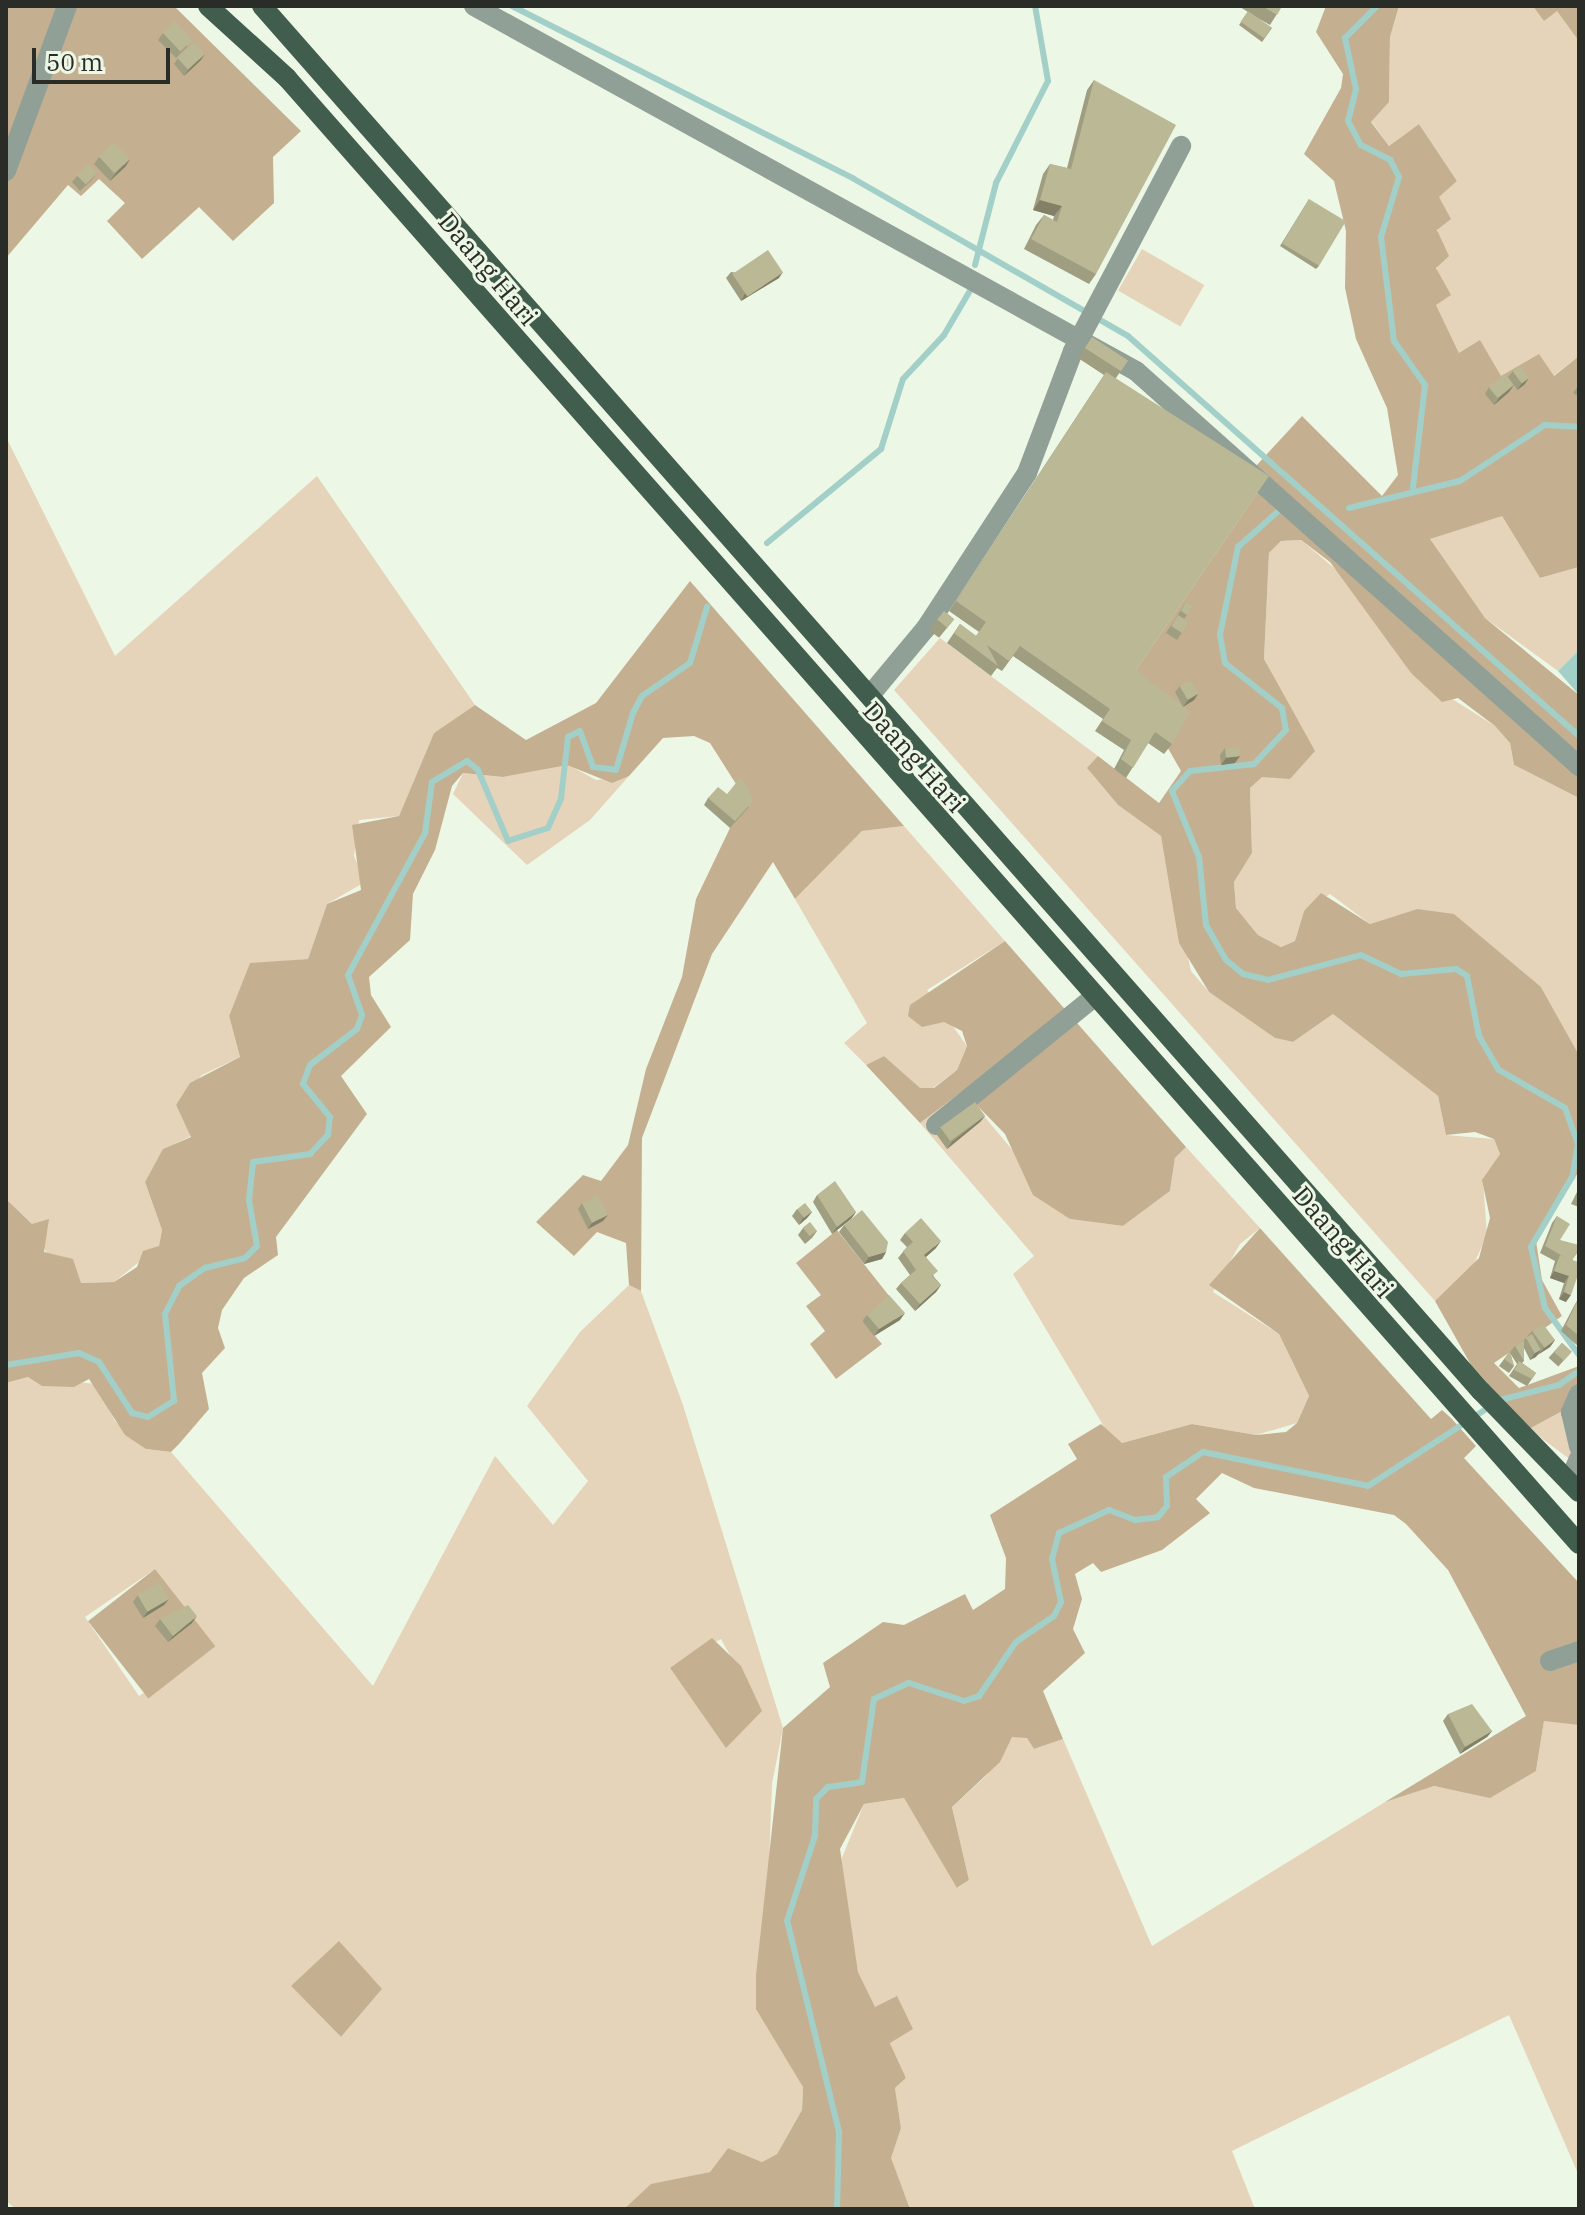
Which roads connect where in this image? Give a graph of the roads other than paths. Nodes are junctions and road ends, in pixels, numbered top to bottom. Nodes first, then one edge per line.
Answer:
1 (67, 6) edge
2 (208, 6) edge
3 (262, 6) edge
4 (474, 6) edge
5 (1181, 146) dead end
6 (6, 171) edge
7 (1091, 322) junction
8 (871, 694) junction
9 (1579, 766) edge
10 (1099, 952) junction
11 (1073, 976) junction
12 (1093, 998) junction
13 (936, 1125) dead end
14 (1579, 1394) edge
15 (1579, 1447) edge
16 (1579, 1459) edge
17 (1574, 1487) edge
18 (1579, 1544) edge
19 (1579, 1651) edge
20 (1550, 1661) dead end

1 - 6 street
2 - 11 main road, Daang Hari
3 - 8 main road, Daang Hari
4 - 7 street
5 - 7 street
7 - 8 street
7 - 9 street
8 - 10 main road, Daang Hari
10 - 11 main road
10 - 17 main road, Daang Hari
11 - 12 main road, Daang Hari
12 - 13 street
12 - 18 main road, Daang Hari
14 - 15 street
16 - 17 street
19 - 20 street

